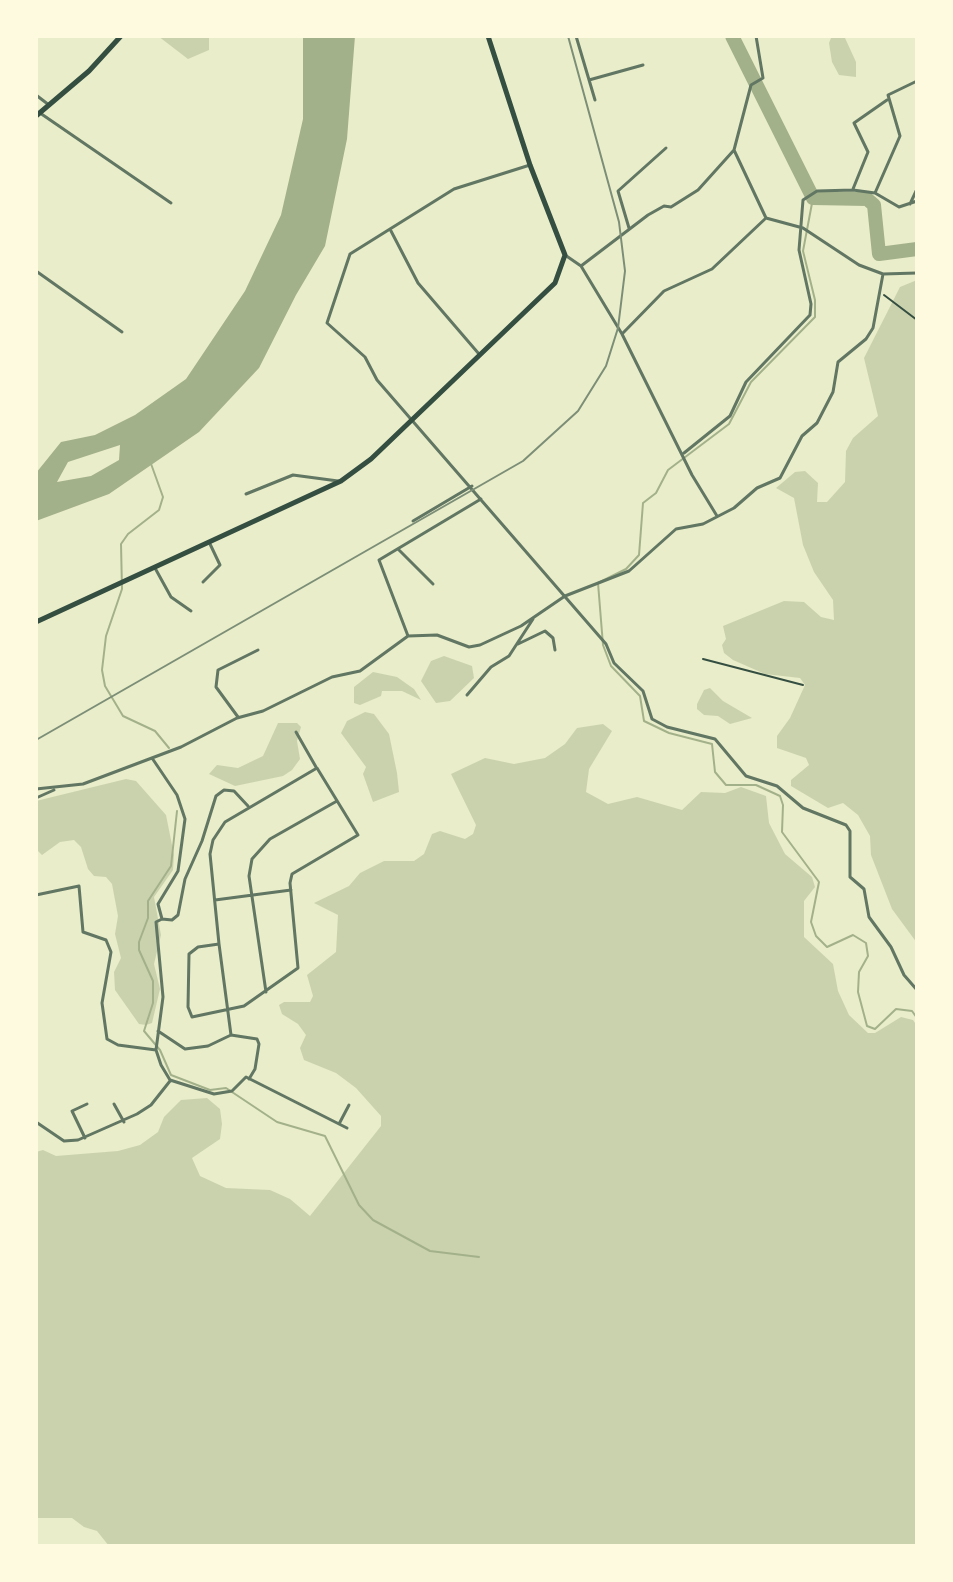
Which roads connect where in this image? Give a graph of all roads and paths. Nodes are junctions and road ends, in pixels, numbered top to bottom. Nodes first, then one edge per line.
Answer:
1 (121, 36) edge
2 (488, 36) edge
3 (576, 36) edge
4 (756, 36) edge
5 (643, 65) dead end
6 (589, 80) junction
7 (917, 81) edge
8 (36, 95) edge
9 (595, 100) dead end
10 (887, 100) junction
11 (49, 105) junction
12 (38, 114) edge
13 (666, 148) dead end
14 (734, 150) junction
15 (530, 165) junction
16 (917, 189) edge
17 (853, 190) junction
18 (875, 193) junction
19 (917, 201) edge
20 (171, 203) dead end
21 (910, 204) junction
22 (766, 218) junction
23 (629, 228) junction
24 (804, 229) junction
25 (391, 231) junction
26 (565, 255) junction
27 (581, 266) junction
28 (36, 271) edge
29 (917, 273) edge
30 (883, 274) junction
31 (880, 293) junction
32 (917, 320) edge
33 (122, 332) dead end
34 (622, 334) junction
35 (481, 355) junction
36 (412, 420) junction
37 (686, 456) junction
38 (341, 481) junction
39 (472, 486) junction
40 (246, 494) dead end
41 (483, 499) junction
42 (717, 516) junction
43 (413, 521) dead end
44 (210, 544) junction
45 (398, 549) junction
46 (155, 568) junction
47 (203, 582) dead end
48 (433, 584) dead end
49 (565, 596) junction
50 (191, 611) dead end
51 (535, 616) junction
52 (36, 622) edge
53 (408, 636) junction
54 (514, 645) junction
55 (258, 650) dead end
56 (555, 650) dead end
57 (703, 659) dead end
58 (803, 685) dead end
59 (467, 695) dead end
60 (238, 717) junction
61 (296, 732) dead end
62 (152, 758) junction
63 (317, 768) junction
64 (57, 788) junction
65 (36, 789) edge
66 (36, 798) edge
67 (337, 801) junction
68 (248, 806) junction
69 (291, 890) junction
70 (36, 895) edge
71 (252, 895) junction
72 (215, 900) junction
73 (162, 919) junction
74 (219, 944) junction
75 (917, 990) edge
76 (266, 992) junction
77 (229, 1012) junction
78 (158, 1031) junction
79 (231, 1035) junction
80 (156, 1050) junction
81 (249, 1079) junction
82 (170, 1080) junction
83 (87, 1104) dead end
84 (114, 1104) dead end
85 (349, 1105) dead end
86 (36, 1122) edge
87 (124, 1122) junction
88 (339, 1124) junction
89 (347, 1128) dead end
90 (85, 1138) junction

1 - 11 main road
2 - 15 main road
3 - 6 street
4 - 14 street
5 - 6 street
6 - 9 street
7 - 10 street
8 - 11 street
10 - 17 street
10 - 18 street
11 - 12 main road
12 - 20 street
13 - 23 street
14 - 22 street
14 - 23 street
15 - 25 street
15 - 26 main road
16 - 21 street
17 - 18 street
17 - 24 street
18 - 21 street
19 - 21 street
22 - 24 street
22 - 34 street
23 - 27 street
24 - 30 street
24 - 37 street
25 - 35 street
25 - 36 street
26 - 27 street
26 - 35 main road
27 - 34 street
28 - 33 street
29 - 30 street
30 - 31 street
31 - 32 path
31 - 42 street
34 - 37 street
35 - 36 main road
36 - 38 main road
36 - 39 street
37 - 42 street
38 - 40 street
38 - 44 main road
39 - 41 street
39 - 43 street
41 - 45 street
41 - 49 street
42 - 49 street
44 - 46 main road
44 - 47 street
45 - 48 street
45 - 53 street
46 - 50 street
46 - 52 main road
49 - 51 street
49 - 75 street
51 - 53 street
51 - 54 street
53 - 60 street
54 - 56 street
54 - 59 street
55 - 60 street
57 - 58 path
60 - 62 street
61 - 63 street
62 - 64 street
62 - 73 street
63 - 67 street
63 - 68 street
64 - 65 street
64 - 66 street
67 - 69 street
67 - 71 street
68 - 72 street
68 - 73 street
69 - 71 street
69 - 76 street
70 - 80 street
71 - 72 street
71 - 76 street
72 - 74 street
73 - 78 street
74 - 77 street
74 - 77 street
76 - 77 street
77 - 79 street
78 - 79 street
78 - 80 street
79 - 81 street
80 - 82 street
81 - 82 street
81 - 88 street
82 - 87 street
83 - 90 street
84 - 87 street
85 - 88 street
86 - 90 street
87 - 90 street
88 - 89 street

